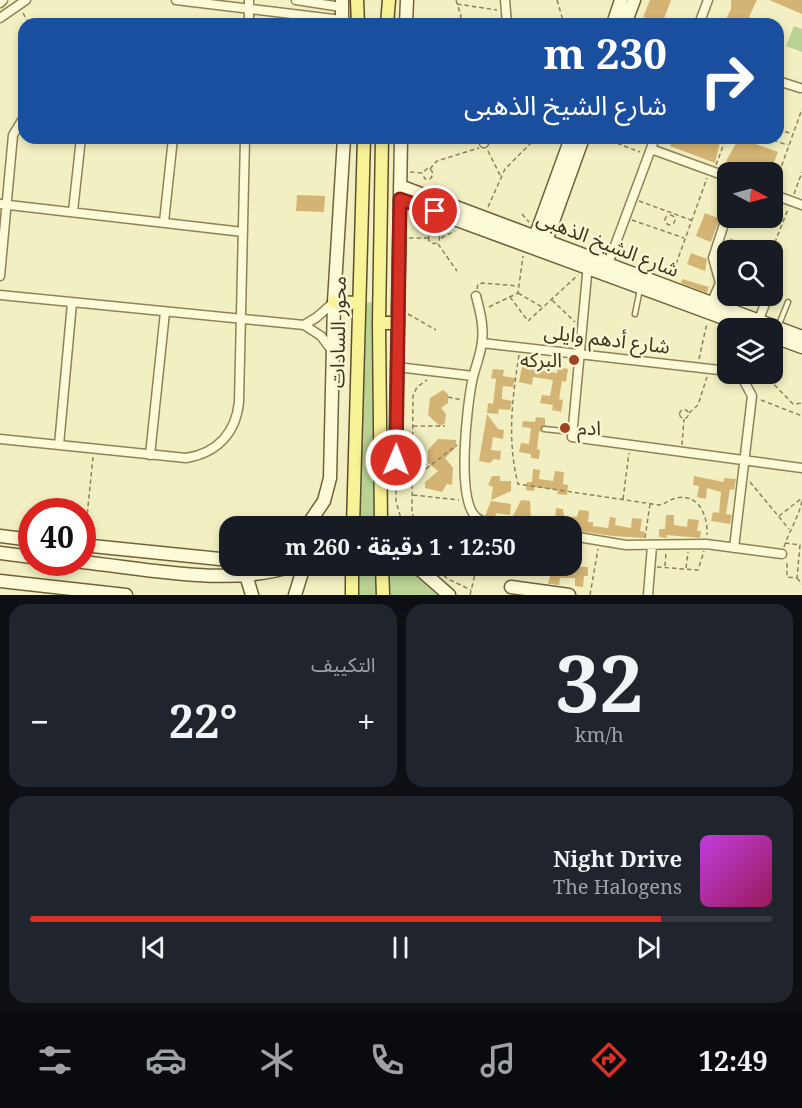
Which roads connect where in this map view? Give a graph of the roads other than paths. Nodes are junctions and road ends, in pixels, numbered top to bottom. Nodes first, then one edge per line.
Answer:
1 (176, 0) edge
2 (296, 0) edge
3 (368, 0) edge
4 (407, 0) edge
5 (505, 0) edge
6 (621, 0) edge
7 (634, 0) edge
8 (708, 0) edge
9 (388, 1) edge
10 (22, 2) edge
11 (249, 4) edge
12 (357, 4) edge
13 (342, 13) edge
14 (0, 18) edge
15 (387, 18) edge
16 (406, 18) edge
17 (506, 18) edge
18 (615, 18) edge
19 (627, 18) edge
20 (701, 18) edge
21 (784, 83) edge
22 (800, 88) dead end
23 (18, 127) edge
24 (80, 144) edge
25 (172, 144) edge
26 (245, 144) edge
27 (344, 144) edge
28 (364, 144) edge
29 (382, 144) edge
30 (401, 144) edge
31 (569, 144) edge
32 (580, 144) edge
33 (653, 144) edge
34 (650, 152) junction
35 (717, 174) edge
36 (400, 186) junction
37 (783, 198) edge
38 (400, 199) junction
39 (3, 204) edge
40 (802, 205) edge
41 (73, 211) junction
42 (164, 222) junction
43 (723, 228) edge
44 (243, 232) junction
45 (535, 240) junction
46 (589, 262) junction
47 (608, 264) junction
48 (0, 276) edge
49 (641, 287) junction
50 (0, 296) edge
51 (476, 296) road end
52 (334, 302) junction
53 (788, 302) dead end
54 (72, 303) junction
55 (358, 303) junction
56 (710, 309) junction
57 (165, 312) junction
58 (635, 314) dead end
59 (735, 318) edge
60 (781, 318) edge
61 (241, 319) junction
62 (379, 323) junction
63 (398, 323) junction
64 (304, 325) junction
65 (783, 333) edge
66 (783, 336) edge
67 (802, 337) edge
68 (482, 343) junction
69 (802, 347) edge
70 (334, 352) junction
71 (579, 352) junction
72 (397, 367) junction
73 (717, 369) edge
74 (473, 376) junction
75 (746, 384) edge
76 (544, 429) dead end
77 (572, 432) junction
78 (0, 439) edge
79 (59, 445) junction
80 (150, 455) junction
81 (745, 460) junction
82 (802, 468) edge
83 (396, 480) road end
84 (314, 516) edge
85 (351, 516) edge
86 (383, 516) edge
87 (475, 516) edge
88 (0, 536) edge
89 (18, 538) edge
90 (582, 538) edge
91 (96, 546) edge
92 (648, 546) junction
93 (734, 548) junction
94 (0, 554) edge
95 (782, 554) road end
96 (18, 556) edge
97 (219, 559) edge
98 (96, 563) edge
99 (219, 576) edge
100 (246, 576) edge
101 (301, 576) edge
102 (352, 576) edge
103 (382, 576) edge
104 (427, 576) edge
105 (0, 581) edge
106 (511, 587) dead end
107 (63, 592) edge
108 (126, 595) edge
109 (252, 595) edge
110 (295, 595) edge
111 (352, 595) edge
112 (383, 595) edge
113 (447, 595) edge
114 (569, 595) edge
115 (648, 595) edge

1 - 11 street
2 - 13 street
3 - 12 main road
4 - 16 street
5 - 17 street
6 - 18 street
7 - 19 street
8 - 20 street
9 - 15 main road
10 - 14 street
11 - 13 street
21 - 22 street
23 - 39 street
24 - 41 street
25 - 42 street
26 - 44 street
27 - 52 street
28 - 55 main road, محور السادات
29 - 62 main road, محور السادات
30 - 36 street
31 - 45 street
32 - 45 street
33 - 34 street
34 - 35 street
34 - 47 street
36 - 38 street
36 - 45 street, شارع الشيخ الذهبى
37 - 40 street
38 - 45 street, شارع الشيخ الذهبى
38 - 63 street
39 - 41 street
39 - 48 street
41 - 42 street
42 - 44 street
43 - 56 street
44 - 61 street
45 - 46 street, شارع الشيخ الذهبى
45 - 46 street, شارع الشيخ الذهبى
46 - 47 street, شارع الشيخ الذهبى
46 - 49 street, شارع الشيخ الذهبى
46 - 71 street
47 - 56 street, شارع الشيخ الذهبى
49 - 56 street, شارع الشيخ الذهبى
49 - 58 lane
50 - 54 street
51 - 68 street
52 - 55 main road
52 - 64 street
52 - 70 street
53 - 60 lane
54 - 57 street
54 - 79 street
55 - 85 main road, محور السادات
56 - 59 street, شارع الشيخ الذهبى
57 - 61 street
57 - 80 street
61 - 64 street
61 - 80 street
62 - 63 main road
62 - 86 main road, محور السادات
63 - 72 street
64 - 70 street
65 - 67 street, شارع الشيخ الذهبى
66 - 69 street, شارع الشيخ الذهبى
68 - 71 street, شارع أدهم وايلى
68 - 74 street
70 - 84 street
71 - 73 street, شارع أدهم وايلى
71 - 77 street
72 - 74 street
72 - 83 street
74 - 87 street
75 - 81 street
76 - 77 lane
77 - 81 street
78 - 79 street
79 - 80 street
81 - 82 street
81 - 93 street
88 - 89 street
90 - 92 street
91 - 97 street
92 - 93 street
92 - 115 street
93 - 95 street
94 - 96 street
98 - 99 street
100 - 109 street
101 - 110 street
102 - 111 main road
103 - 112 main road
104 - 113 street
105 - 107 street
106 - 114 street
107 - 108 street

